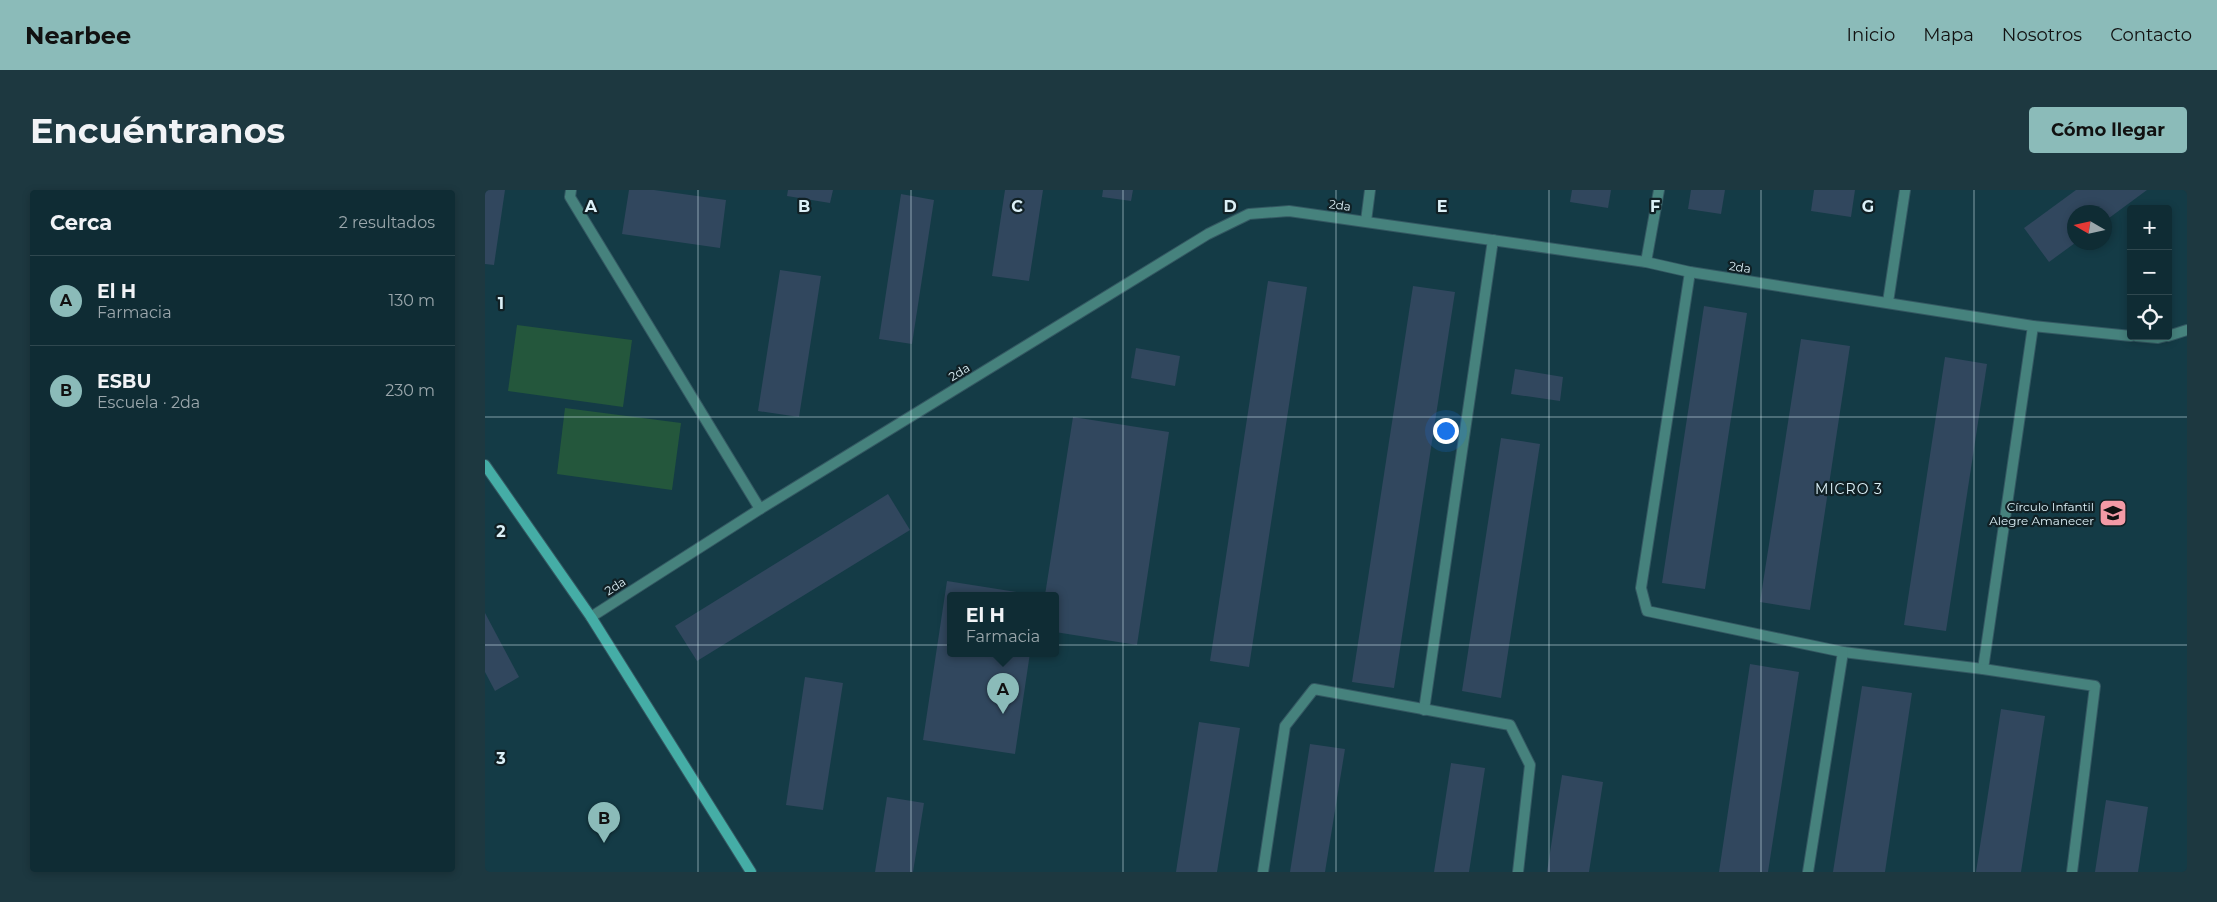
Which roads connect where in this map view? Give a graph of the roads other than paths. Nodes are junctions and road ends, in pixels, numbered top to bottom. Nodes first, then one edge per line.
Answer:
1 (571, 190) edge
2 (1370, 190) edge
3 (1659, 190) edge
4 (1905, 190) edge
5 (1366, 221) junction
6 (1493, 240) junction
7 (1645, 262) junction
8 (1689, 272) junction
9 (1888, 302) junction
10 (2033, 326) junction
11 (2187, 330) edge
12 (2172, 334) edge
13 (2127, 336) edge
14 (485, 465) edge
15 (760, 509) junction
16 (591, 617) junction
17 (1843, 652) junction
18 (1983, 669) junction
19 (1424, 710) junction
20 (751, 872) edge
21 (1263, 872) edge
22 (1518, 872) edge
23 (1808, 872) edge
24 (2072, 872) edge

1 - 15 street
2 - 5 street
3 - 7 street
4 - 9 street
5 - 6 street, 2da
5 - 15 street, 2da
6 - 7 street, 2da
6 - 19 street
7 - 8 street, 2da
8 - 9 street, 2da
8 - 17 street
9 - 10 street, 2da
10 - 13 street, 2da
10 - 18 street
11 - 12 street
14 - 16 main road
15 - 16 street, 2da
16 - 20 main road
17 - 18 street
17 - 23 street
18 - 24 street
19 - 21 street
19 - 22 street

